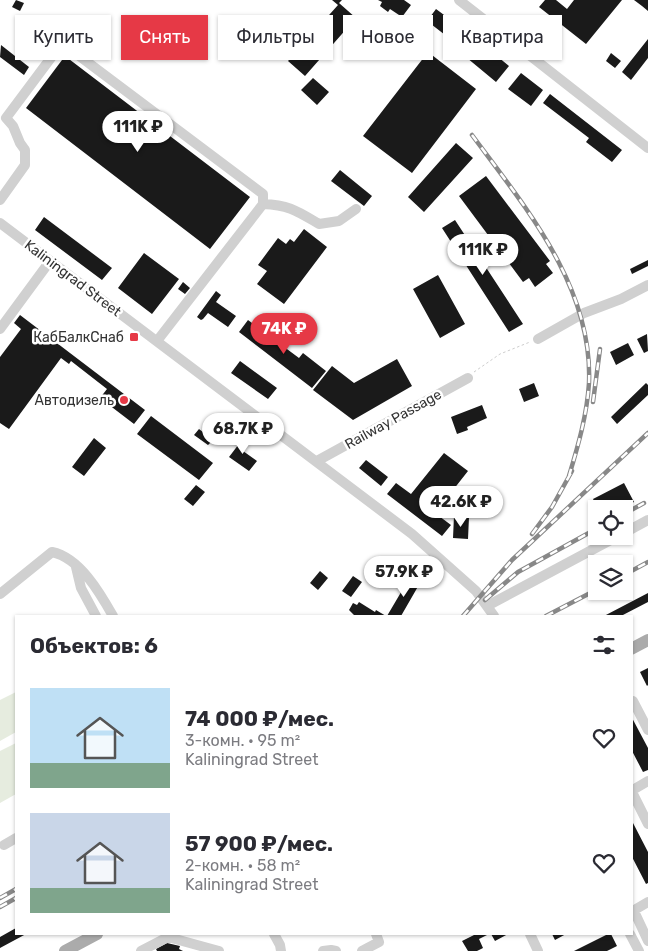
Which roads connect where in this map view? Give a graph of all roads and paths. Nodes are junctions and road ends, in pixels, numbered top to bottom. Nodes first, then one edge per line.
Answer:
1 (460, 0) edge
2 (648, 148) edge
3 (0, 200) edge
4 (263, 204) junction
5 (356, 209) dead end
6 (0, 223) edge
7 (50, 261) junction
8 (648, 285) edge
9 (0, 329) edge
10 (538, 339) joint
11 (157, 341) junction
12 (468, 378) joint
13 (317, 461) junction
14 (648, 520) edge
15 (633, 528) edge
16 (601, 545) edge
17 (76, 566) junction
18 (0, 594) edge
19 (487, 606) junction
20 (95, 615) edge
21 (112, 615) edge
22 (493, 615) edge
23 (648, 640) edge
24 (633, 648) edge
25 (633, 701) dead end
26 (648, 730) edge
27 (648, 781) edge
28 (633, 789) edge
29 (633, 794) edge
30 (648, 823) edge
31 (15, 838) edge
32 (4, 844) dead end
33 (648, 902) edge
34 (633, 911) edge
35 (633, 914) edge
36 (95, 935) edge
37 (275, 935) edge
38 (376, 935) edge
39 (530, 935) edge
40 (631, 935) edge
41 (648, 941) edge
42 (648, 945) edge
43 (65, 951) edge
44 (141, 951) edge
45 (219, 951) edge
46 (281, 951) edge
47 (324, 951) edge
48 (336, 951) edge
49 (362, 951) edge
50 (538, 951) edge
51 (639, 951) edge
52 (645, 951) edge

1 - 2 street
3 - 4 street
4 - 5 street
4 - 11 street
6 - 7 street, Kaliningrad Street
7 - 9 street
7 - 11 street, Kaliningrad Street
8 - 10 street
10 - 12 path
11 - 13 street, Kaliningrad Street
12 - 13 street, Railway Passage
13 - 19 street, Kaliningrad Street
14 - 15 street
16 - 19 street
17 - 18 street
17 - 20 street
17 - 21 street
19 - 22 street, Kaliningrad Street
23 - 24 main road
25 - 26 street
27 - 28 street
29 - 30 street
31 - 32 street
33 - 34 street
35 - 41 street
36 - 43 main road
37 - 46 street
38 - 49 street
39 - 50 street
40 - 51 street
42 - 52 street
44 - 45 street
47 - 48 street

